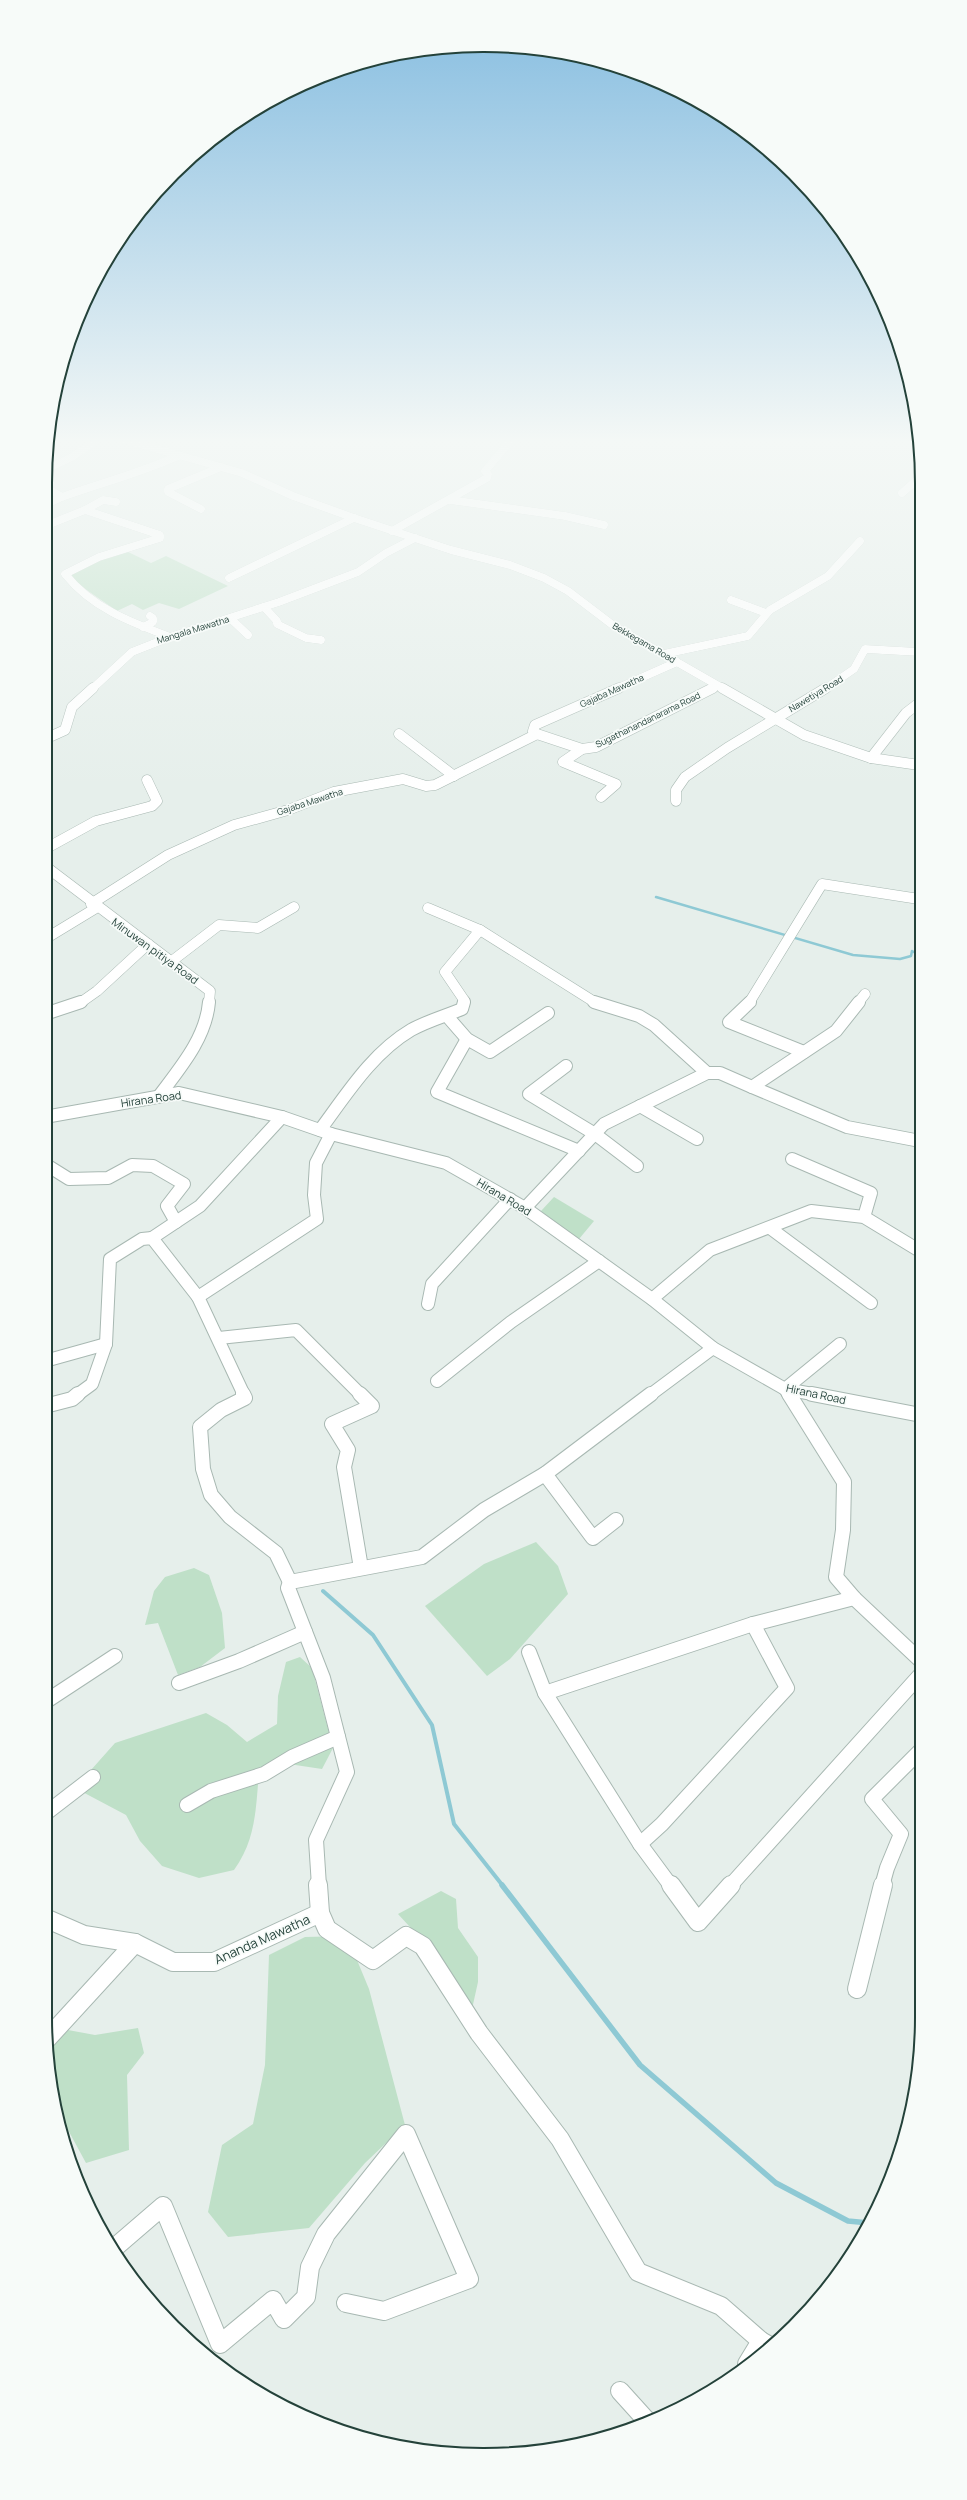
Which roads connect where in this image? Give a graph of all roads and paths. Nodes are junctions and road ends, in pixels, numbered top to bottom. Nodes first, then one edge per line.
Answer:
1 (107, 555) edge
2 (278, 555) edge
3 (384, 555) edge
4 (472, 555) edge
5 (848, 555) edge
6 (229, 578) dead end
7 (730, 600) dead end
8 (264, 607) junction
9 (766, 613) junction
10 (150, 616) dead end
11 (231, 619) junction
12 (143, 627) junction
13 (248, 635) dead end
14 (170, 637) junction
15 (304, 637) junction
16 (321, 640) dead end
17 (320, 649) dead end
18 (915, 652) edge
19 (664, 654) junction
20 (677, 662) junction
21 (717, 686) junction
22 (915, 706) edge
23 (773, 719) junction
24 (399, 734) dead end
25 (537, 734) junction
26 (52, 736) edge
27 (582, 749) junction
28 (871, 758) junction
29 (915, 764) edge
30 (454, 776) junction
31 (147, 780) dead end
32 (601, 796) dead end
33 (676, 801) dead end
34 (52, 845) edge
35 (52, 872) edge
36 (915, 898) edge
37 (94, 906) junction
38 (294, 907) dead end
39 (428, 908) dead end
40 (480, 930) junction
41 (52, 934) edge
42 (148, 944) junction
43 (172, 961) junction
44 (865, 994) dead end
45 (52, 1012) edge
46 (548, 1013) dead end
47 (447, 1016) junction
48 (467, 1039) junction
49 (804, 1052) junction
50 (566, 1066) dead end
51 (708, 1073) junction
52 (752, 1087) junction
53 (159, 1096) junction
54 (640, 1106) junction
55 (52, 1116) edge
56 (282, 1117) junction
57 (326, 1132) junction
58 (596, 1134) junction
59 (697, 1139) dead end
60 (915, 1140) edge
61 (579, 1151) junction
62 (792, 1159) dead end
63 (637, 1166) dead end
64 (52, 1168) edge
65 (510, 1199) junction
66 (525, 1208) junction
67 (864, 1217) junction
68 (176, 1222) junction
69 (770, 1228) junction
70 (152, 1238) junction
71 (915, 1248) edge
72 (599, 1261) junction
73 (198, 1297) junction
74 (652, 1299) junction
75 (871, 1303) dead end
76 (428, 1304) dead end
77 (219, 1338) junction
78 (106, 1344) junction
79 (840, 1344) dead end
80 (713, 1348) junction
81 (52, 1359) edge
82 (437, 1381) dead end
83 (785, 1389) junction
84 (52, 1404) edge
85 (915, 1415) edge
86 (545, 1474) junction
87 (616, 1520) dead end
88 (361, 1568) junction
89 (290, 1582) junction
90 (854, 1598) junction
91 (753, 1624) junction
92 (305, 1632) junction
93 (529, 1652) dead end
94 (915, 1655) edge
95 (115, 1656) dead end
96 (915, 1681) edge
97 (179, 1683) dead end
98 (545, 1693) junction
99 (52, 1697) edge
100 (338, 1737) junction
101 (915, 1756) edge
102 (93, 1777) dead end
103 (187, 1805) dead end
104 (52, 1809) edge
105 (640, 1844) junction
106 (320, 1913) junction
107 (52, 1921) edge
108 (135, 1943) junction
109 (858, 1989) dead end
110 (53, 2033) edge
111 (118, 2245) edge
112 (346, 2303) dead end
113 (765, 2343) edge
114 (620, 2391) dead end
115 (644, 2417) edge

1 - 12 street
2 - 6 street
3 - 8 street, Mangala Mawatha
4 - 19 street, Bekkegama Road
5 - 9 street
7 - 9 street
8 - 11 street, Mangala Mawatha
8 - 15 street
9 - 19 street
10 - 12 street
11 - 13 street
11 - 14 street, Mangala Mawatha
12 - 14 street
14 - 26 street, Mangala Mawatha
15 - 16 street
15 - 17 street
18 - 23 street, Nawetiya Road
19 - 20 street, Bekkegama Road
20 - 21 street, Bekkegama Road
20 - 25 street, Gajaba Mawatha
21 - 23 street, Bekkegama Road
21 - 27 street, Sugathanandanarama Road
22 - 28 street
23 - 28 street, Bekkegama Road
23 - 33 street
24 - 30 street
25 - 27 street
25 - 30 street, Gajaba Mawatha
27 - 32 street, Sugathanandanarama Road
28 - 29 street, Bekkegama Road
30 - 37 street, Gajaba Mawatha
31 - 34 street
35 - 37 street, Minuwan pitiya Road
36 - 49 street
37 - 41 street, Gajaba Mawatha
37 - 42 street, Minuwan pitiya Road
38 - 43 street
39 - 40 street
40 - 47 street
40 - 51 street
42 - 43 street, Minuwan pitiya Road
42 - 45 street
43 - 53 street, Minuwan pitiya Road
44 - 49 street
46 - 48 street
47 - 48 street
47 - 57 street
48 - 61 street
49 - 52 street
50 - 58 street
51 - 52 street
51 - 54 street
52 - 60 street
53 - 55 street, Hirana Road
53 - 56 street, Hirana Road
54 - 58 street
54 - 59 street
56 - 57 street, Hirana Road
56 - 68 street
57 - 65 street, Hirana Road
57 - 73 street
58 - 61 street
58 - 63 street
61 - 66 street
62 - 67 street
64 - 68 street
65 - 66 street, Hirana Road
65 - 76 street
66 - 72 street, Hirana Road
67 - 69 street
67 - 71 street
68 - 70 street
69 - 74 street
69 - 75 street
70 - 73 street
70 - 78 street
72 - 74 street, Hirana Road
72 - 82 street
73 - 77 street
74 - 80 street, Hirana Road
77 - 88 street
77 - 89 street
78 - 81 street
78 - 84 street
79 - 83 street
80 - 83 street, Hirana Road
80 - 86 street
83 - 85 street, Hirana Road
83 - 90 street
86 - 87 street
86 - 88 street
88 - 89 street
89 - 92 street
90 - 91 street
90 - 94 street
91 - 98 street
91 - 105 street
92 - 97 street
92 - 100 street
93 - 98 street
95 - 99 street
96 - 105 street
98 - 105 street
100 - 103 street
100 - 106 street
101 - 109 street
102 - 104 street
106 - 108 street, Ananda Mawatha
106 - 113 street
107 - 108 street, Ananda Mawatha
108 - 110 street
111 - 112 street
114 - 115 street

